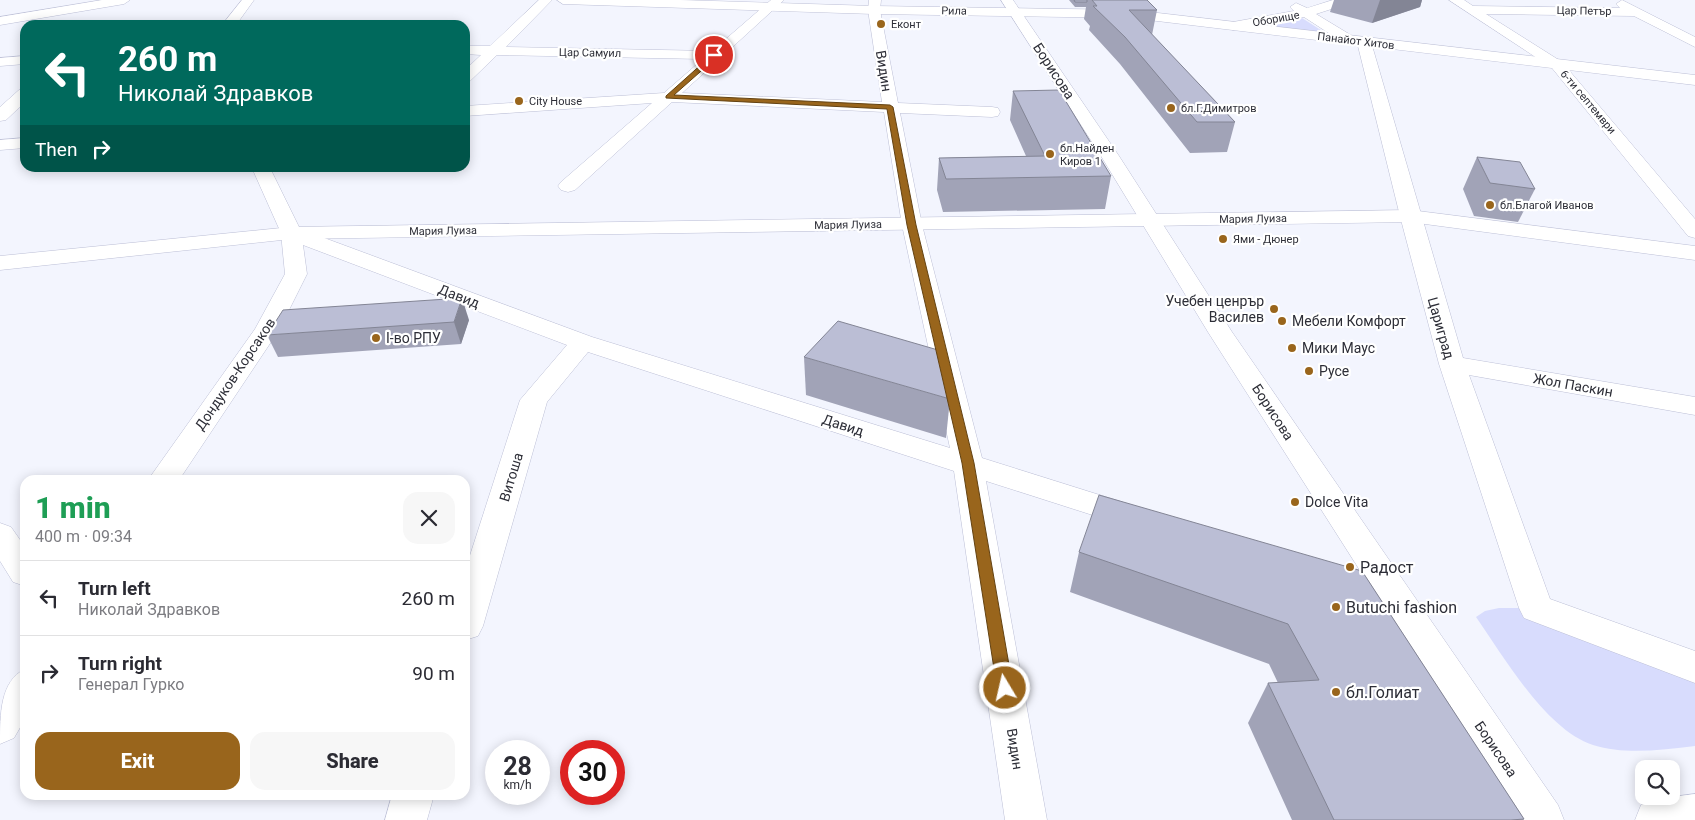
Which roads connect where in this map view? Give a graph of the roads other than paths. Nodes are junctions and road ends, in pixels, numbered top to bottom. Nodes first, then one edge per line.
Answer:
1 (94, 0) edge
2 (124, 0) edge
3 (248, 0) edge
4 (546, 0) edge
5 (563, 0) edge
6 (1284, 0) edge
7 (1346, 0) edge
8 (1455, 0) edge
9 (1614, 0) edge
10 (775, 3) edge
11 (874, 5) edge
12 (1011, 6) edge
13 (1470, 10) junction
14 (1637, 12) junction
15 (1306, 13) junction
16 (0, 16) edge
17 (234, 20) edge
18 (0, 21) edge
19 (1233, 26) junction
20 (1357, 41) junction
21 (1695, 43) edge
22 (470, 50) edge
23 (492, 51) junction
24 (714, 55) junction
25 (20, 60) edge
26 (0, 62) edge
27 (1558, 65) junction
28 (470, 73) edge
29 (1695, 80) edge
30 (669, 97) junction
31 (20, 98) edge
32 (890, 107) junction
33 (470, 111) edge
34 (992, 112) dead end
35 (0, 116) edge
36 (20, 143) edge
37 (0, 145) edge
38 (262, 172) edge
39 (568, 186) dead end
40 (1410, 216) junction
41 (1151, 221) junction
42 (912, 225) junction
43 (1695, 232) edge
44 (291, 233) junction
45 (1695, 252) edge
46 (0, 262) edge
47 (583, 342) junction
48 (1452, 364) junction
49 (1695, 406) edge
50 (968, 463) junction
51 (166, 475) edge
52 (1156, 524) edge
53 (0, 535) edge
54 (20, 565) edge
55 (1362, 592) edge
56 (1400, 604) junction
57 (470, 610) edge
58 (1695, 667) edge
59 (20, 693) edge
60 (0, 726) edge
61 (412, 800) edge
62 (1695, 815) edge
63 (406, 820) edge
64 (1026, 820) edge
65 (1542, 820) edge
66 (1656, 820) edge

1 - 16 street
2 - 18 street
3 - 17 street
4 - 23 street
5 - 10 street, Рила
6 - 15 street
7 - 15 street, Оборище
8 - 13 street, 6-ти септември
9 - 14 street
10 - 11 street, Рила
10 - 24 street
11 - 12 street, Рила
11 - 32 street, Видин
12 - 19 street, Панайот Хитов
12 - 41 street, Борисова
13 - 14 street, Цар Петър
13 - 27 street, 6-ти септември
14 - 21 street
15 - 19 street, Оборище
15 - 20 street
19 - 20 street, Панайот Хитов
20 - 27 street, Панайот Хитов
20 - 40 street, Цариград
22 - 23 street, Цар Самуил
23 - 24 street, Цар Самуил
23 - 28 street
24 - 30 street
25 - 26 street
27 - 29 street, Панайот Хитов
27 - 43 street, 6-ти септември
30 - 32 street
30 - 33 street
30 - 39 street
31 - 35 street
32 - 34 street
32 - 42 street, Видин
36 - 37 street
38 - 44 street, Дондуков-Корсаков
40 - 41 street, Мария Луиза
40 - 45 street, Мария Луиза
40 - 48 street, Цариград
41 - 42 street, Мария Луиза
41 - 56 street, Борисова
42 - 44 street, Мария Луиза
42 - 50 street, Видин
44 - 46 street, Мария Луиза
44 - 47 street, Давид
44 - 51 street, Дондуков-Корсаков
47 - 50 street, Давид
47 - 57 street, Витоша
48 - 49 street, Жол Паскин
48 - 58 street, Цариград
50 - 52 street, Давид
50 - 64 street, Видин
53 - 54 street
55 - 56 street
56 - 65 street, Борисова
59 - 60 street
61 - 63 street
62 - 66 street

